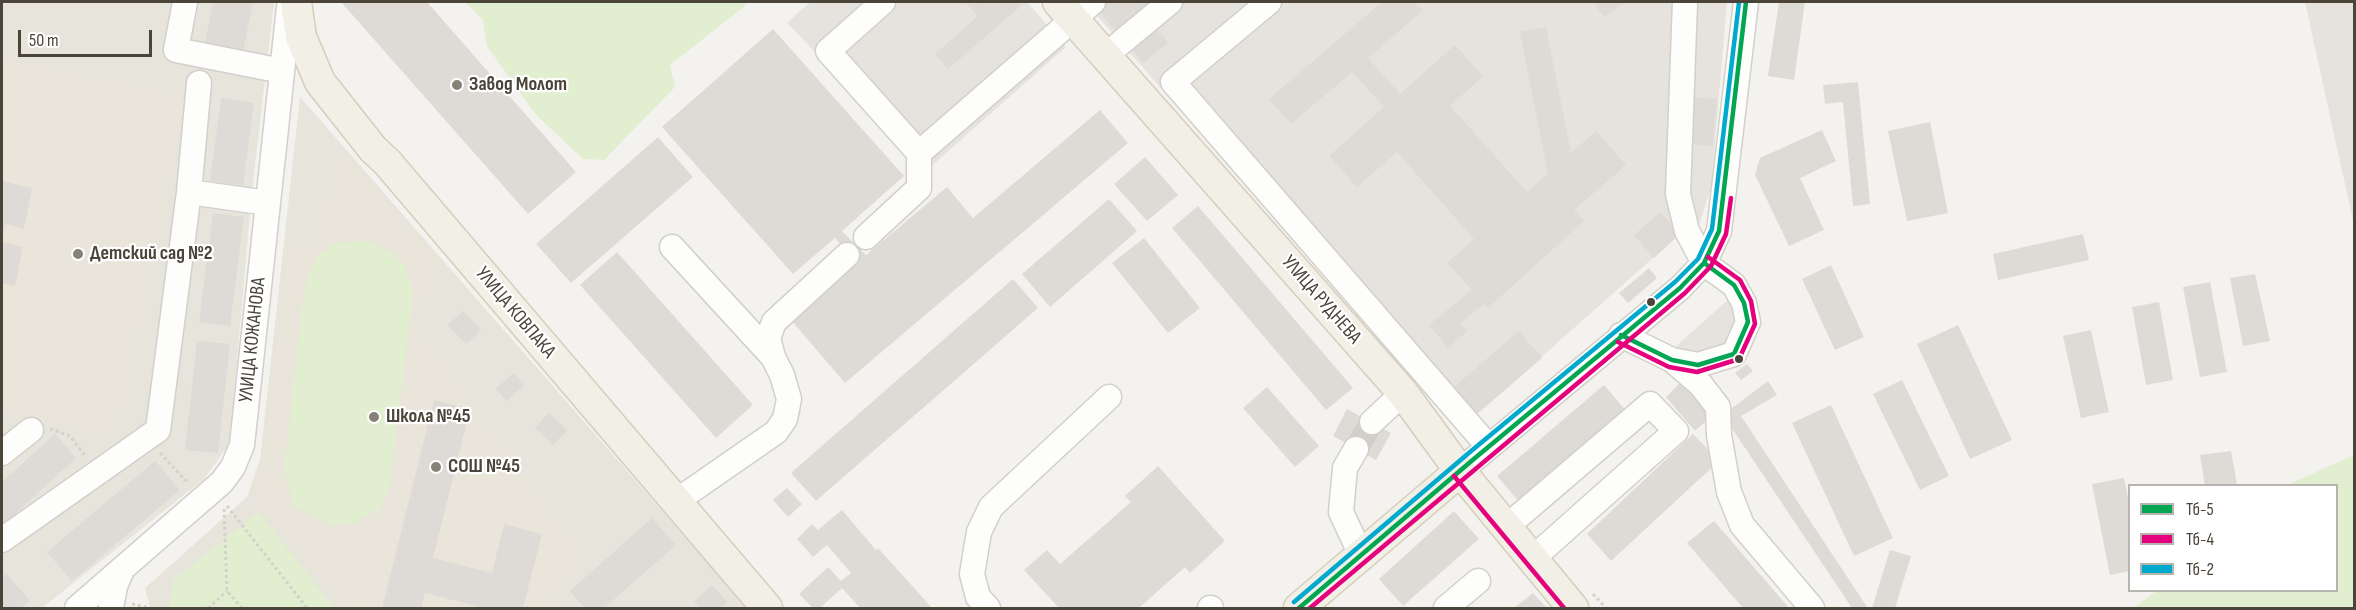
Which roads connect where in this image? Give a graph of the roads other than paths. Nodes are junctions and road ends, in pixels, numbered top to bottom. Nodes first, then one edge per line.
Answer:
1 (185, 2) edge
2 (290, 2) edge
3 (296, 2) edge
4 (883, 2) edge
5 (1170, 2) edge
6 (1269, 2) edge
7 (1685, 2) edge
8 (1746, 2) edge
9 (1075, 7) edge
10 (1106, 55) junction
11 (282, 71) junction
12 (199, 83) dead end
13 (919, 153) junction
14 (189, 192) junction
15 (268, 203) junction
16 (866, 237) dead end
17 (672, 247) dead end
18 (847, 255) dead end
19 (1704, 263) junction
20 (1621, 335) junction
21 (773, 357) junction
22 (1672, 360) junction
23 (1402, 393) junction
24 (1109, 397) dead end
25 (1372, 422) tunnel mouth
26 (31, 430) dead end
27 (1488, 446) junction
28 (1356, 449) tunnel mouth
29 (2, 453) edge
30 (1460, 471) junction
31 (675, 502) junction
32 (1506, 527) junction
33 (2, 540) edge
34 (1362, 555) junction
35 (1532, 559) junction
36 (124, 565) junction
37 (1478, 581) dead end
38 (120, 606) edge
39 (77, 609) edge
40 (767, 609) edge
41 (988, 609) edge
42 (1299, 609) edge
43 (1446, 609) edge
44 (1573, 609) edge
45 (1812, 609) edge

1 - 11 street
2 - 11 street, УЛИЦА КОЖАНОВА
3 - 31 main road, УЛИЦА КОВПАКА
4 - 13 street
5 - 10 street
6 - 27 street
7 - 19 street
8 - 19 street
9 - 10 main road, УЛИЦА РУДНЕВА
9 - 13 street
10 - 23 main road, УЛИЦА РУДНЕВА
11 - 15 street, УЛИЦА КОЖАНОВА
12 - 14 street
13 - 16 street
14 - 15 street
14 - 33 street
15 - 36 street, УЛИЦА КОЖАНОВА
17 - 21 street
18 - 21 street
19 - 20 street
19 - 22 street
20 - 22 street
20 - 27 street
21 - 31 street
22 - 45 street
23 - 25 street
23 - 30 main road, УЛИЦА РУДНЕВА
24 - 41 street
26 - 29 street
27 - 30 street
28 - 34 street
30 - 32 main road, УЛИЦА РУДНЕВА
30 - 34 main road
31 - 40 main road, УЛИЦА КОВПАКА
32 - 35 main road, УЛИЦА РУДНЕВА
32 - 35 street
34 - 42 main road
35 - 44 main road, УЛИЦА РУДНЕВА
36 - 38 street
36 - 39 street, УЛИЦА КОЖАНОВА
37 - 43 street

